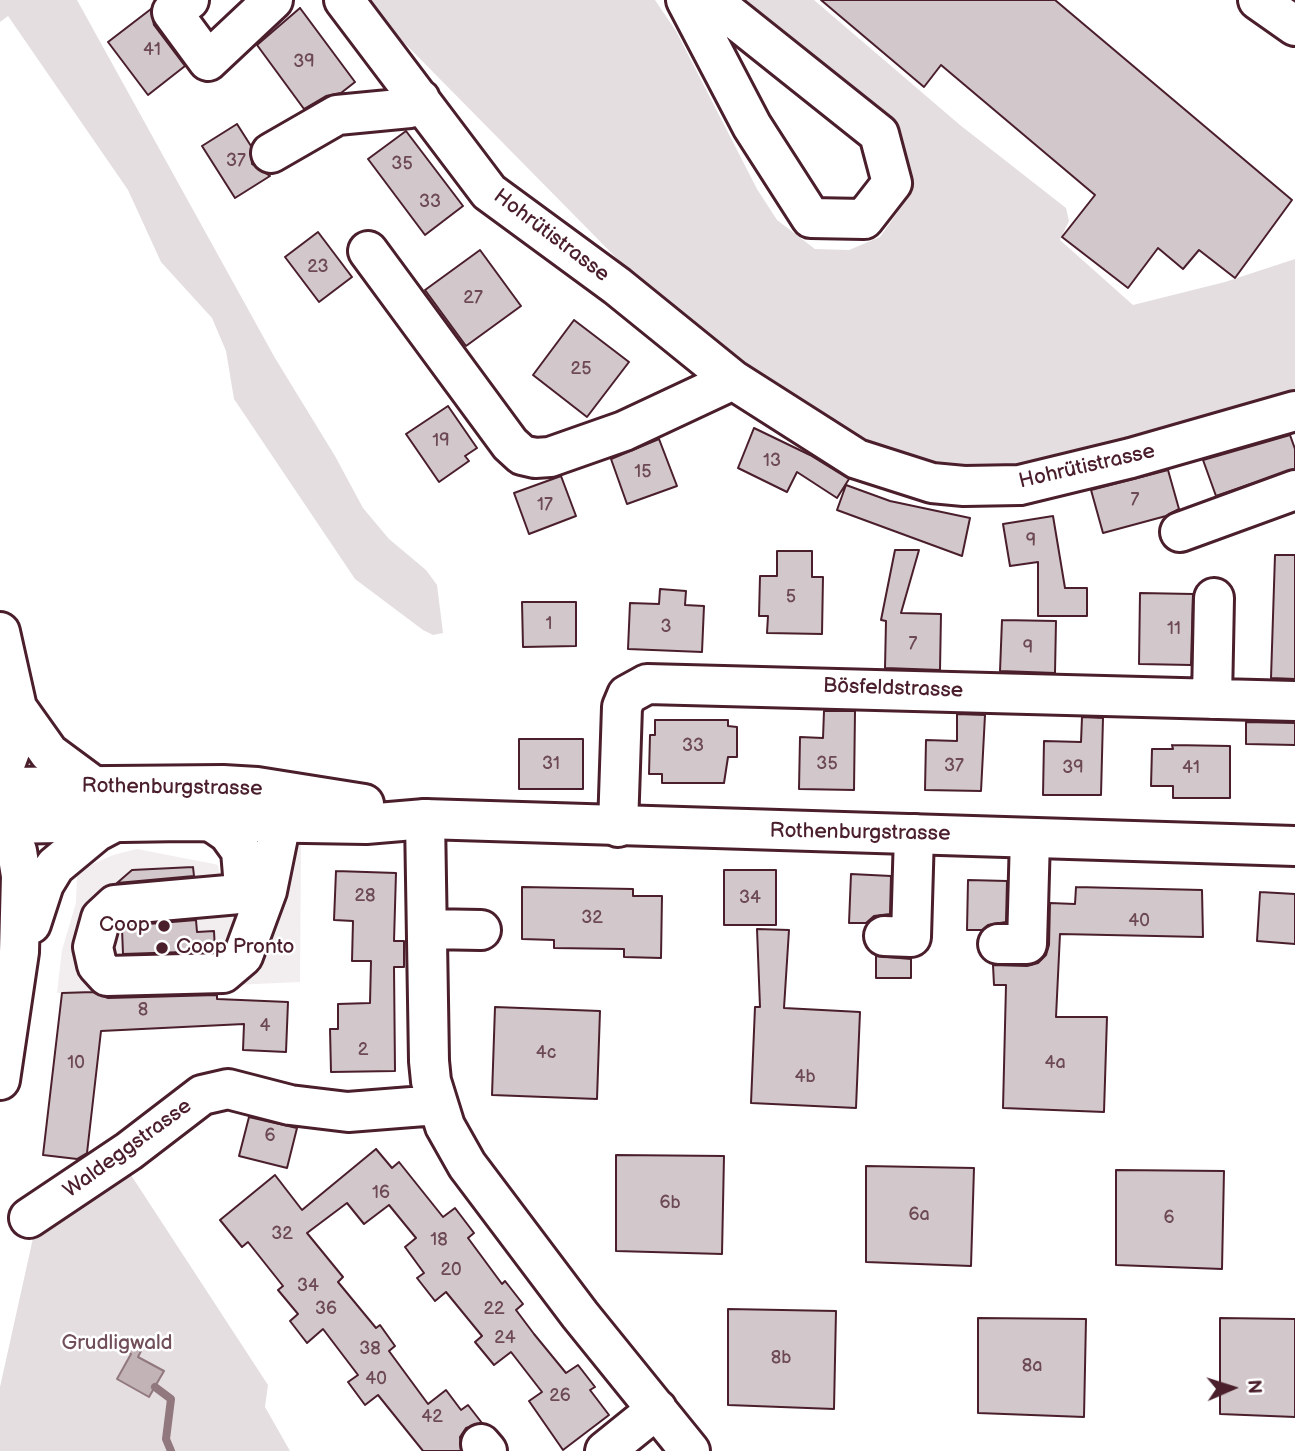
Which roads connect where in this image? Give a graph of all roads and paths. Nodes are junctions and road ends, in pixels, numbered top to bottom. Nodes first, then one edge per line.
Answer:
1 (189, 0) edge
2 (273, 0) edge
3 (344, 0) edge
4 (686, 0) edge
5 (711, 0) edge
6 (1258, 0) edge
7 (1295, 26) edge
8 (420, 99) junction
9 (271, 153) dead end
10 (369, 251) dead end
11 (733, 380) junction
12 (1295, 411) edge
13 (1295, 490) edge
14 (1180, 532) dead end
15 (1214, 598) dead end
16 (0, 632) edge
17 (1212, 699) junction
18 (1295, 701) edge
19 (17, 708) junction
20 (0, 778) edge
21 (95, 787) junction
22 (1, 812) edge
23 (425, 820) junction
24 (212, 821) junction
25 (115, 822) junction
26 (281, 822) junction
27 (618, 827) junction
28 (914, 834) junction
29 (1030, 838) junction
30 (1295, 846) edge
31 (427, 929) junction
32 (481, 930) dead end
33 (884, 936) dead end
34 (998, 944) dead end
35 (19, 952) junction
36 (0, 1080) edge
37 (437, 1105) junction
38 (29, 1218) dead end
39 (657, 1409) junction
40 (605, 1451) edge
41 (690, 1451) edge

1 - 2 main road
3 - 8 main road, Hohrütistrasse
4 - 5 main road
6 - 7 main road
8 - 9 main road
8 - 11 main road, Hohrütistrasse
10 - 11 main road
11 - 12 main road, Hohrütistrasse
13 - 14 main road
15 - 17 main road
16 - 19 main road
17 - 18 main road, Bösfeldstrasse
17 - 27 main road, Bösfeldstrasse
19 - 20 main road
19 - 21 main road
21 - 22 main road, Rothenburgstrasse
21 - 23 main road, Rothenburgstrasse
22 - 25 main road, Rothenburgstrasse
22 - 35 main road
23 - 26 main road, Rothenburgstrasse
23 - 27 main road, Rothenburgstrasse
23 - 31 main road
24 - 25 main road, Rothenburgstrasse
24 - 26 main road, Rothenburgstrasse
24 - 26 main road
25 - 35 main road
27 - 28 main road, Rothenburgstrasse
28 - 29 main road, Rothenburgstrasse
28 - 33 main road
29 - 30 main road, Rothenburgstrasse
29 - 34 main road
31 - 32 main road
31 - 37 main road
35 - 36 main road
37 - 38 main road, Waldeggstrasse
37 - 39 main road
39 - 40 main road
39 - 41 main road

